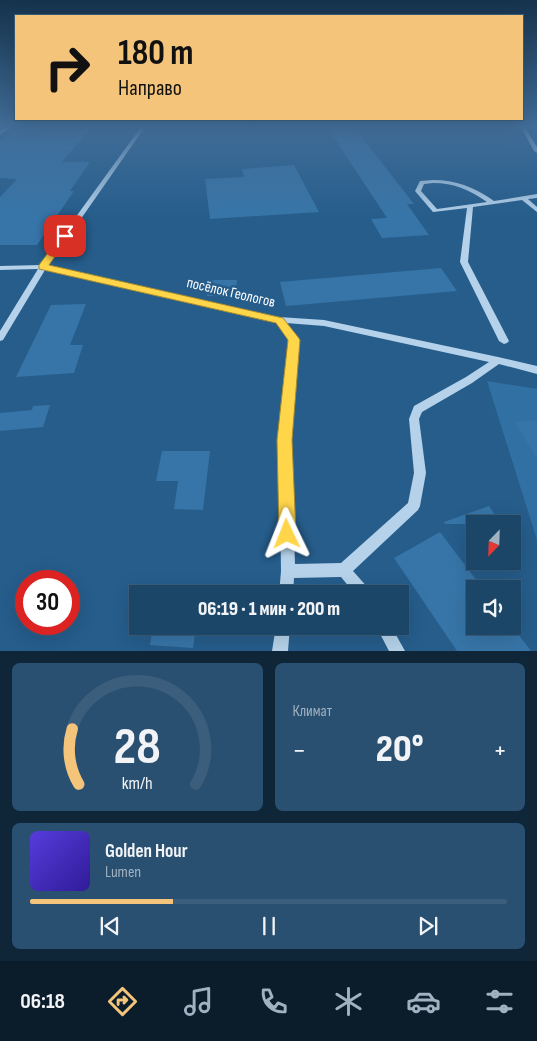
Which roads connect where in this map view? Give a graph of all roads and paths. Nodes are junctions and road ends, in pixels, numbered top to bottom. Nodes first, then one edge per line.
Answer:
1 (121, 157) edge
2 (537, 196) edge
3 (523, 198) junction
4 (493, 203) junction
5 (470, 206) junction
6 (537, 210) edge
7 (43, 267) junction
8 (0, 268) edge
9 (280, 320) junction
10 (0, 338) edge
11 (504, 341) dead end
12 (498, 360) junction
13 (537, 370) edge
14 (344, 570) junction
15 (288, 571) junction
16 (287, 585) edge
17 (356, 585) edge
18 (282, 635) edge
19 (389, 635) edge
20 (280, 651) edge
21 (397, 651) edge

1 - 7 street
2 - 3 lane
3 - 4 lane
3 - 6 street
4 - 5 street
4 - 5 street
5 - 11 street
7 - 8 street, посёлок Геологов
7 - 9 street, посёлок Геологов
7 - 10 street
9 - 12 street
9 - 15 street, посёлок Геологов
12 - 13 street
12 - 14 street
14 - 15 street
14 - 17 street
15 - 16 street, посёлок Геологов
18 - 20 street
19 - 21 street

